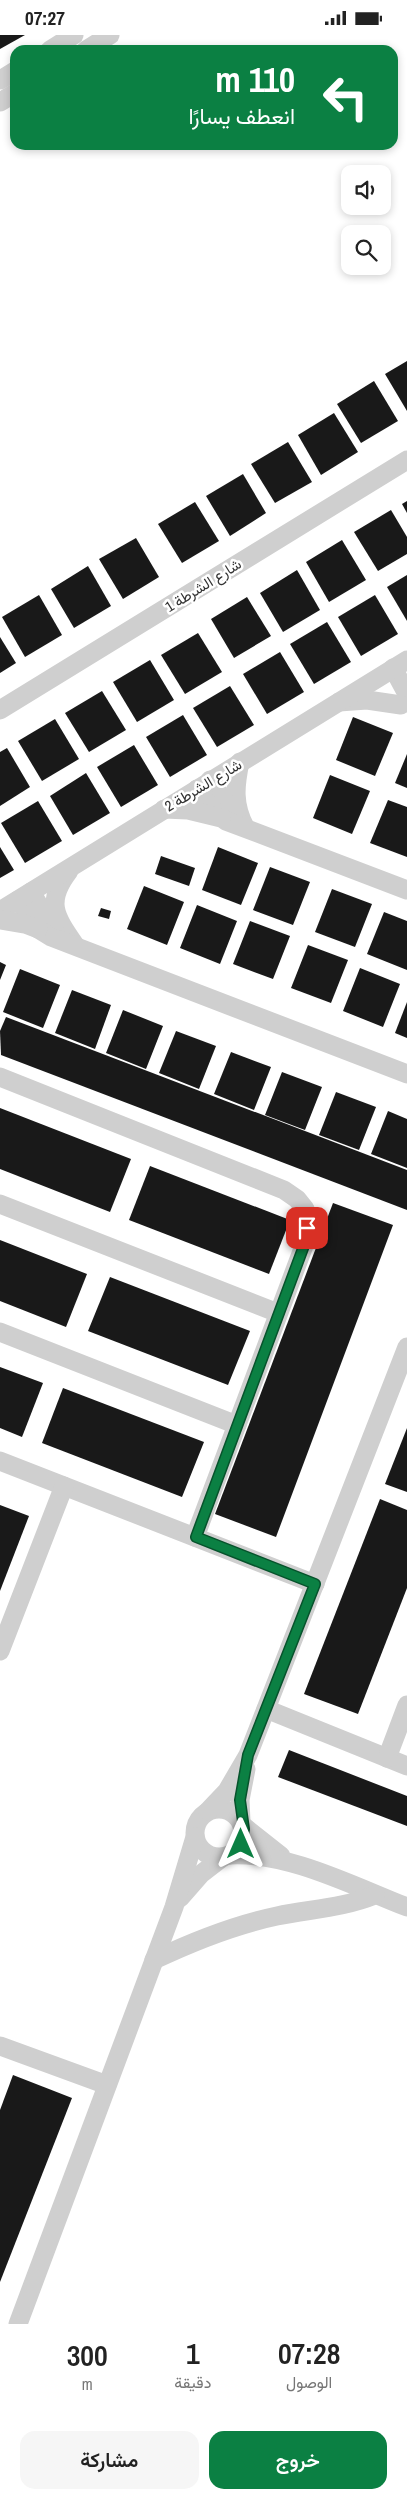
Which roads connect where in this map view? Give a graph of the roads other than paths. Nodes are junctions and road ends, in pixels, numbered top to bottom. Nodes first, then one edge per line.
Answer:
1 (74, 35) edge
2 (110, 35) edge
3 (58, 45) edge
4 (94, 45) edge
5 (407, 460) edge
6 (393, 668) edge
7 (338, 702) junction
8 (405, 702) edge
9 (0, 710) edge
10 (240, 762) junction
11 (204, 784) junction
12 (164, 809) junction
13 (225, 820) junction
14 (244, 827) junction
15 (74, 865) junction
16 (407, 890) edge
17 (25, 896) junction
18 (0, 911) edge
19 (0, 920) edge
20 (38, 929) junction
21 (68, 942) junction
22 (407, 1074) edge
23 (0, 1077) edge
24 (0, 1087) edge
25 (32, 1091) junction
26 (0, 1204) edge
27 (278, 1313) junction
28 (0, 1332) edge
29 (407, 1347) edge
30 (237, 1425) junction
31 (0, 1461) edge
32 (64, 1486) junction
33 (196, 1537) junction
34 (315, 1584) junction
35 (0, 1651) edge
36 (407, 1705) edge
37 (266, 1709) junction
38 (248, 1755) junction
39 (387, 1758) junction
40 (407, 1766) edge
41 (208, 1811) junction
42 (242, 1823) junction
43 (195, 1837) junction
44 (227, 1856) junction
45 (291, 1863) junction
46 (375, 1895) junction
47 (174, 1907) junction
48 (407, 1907) edge
49 (154, 1960) junction
50 (0, 2046) edge
51 (107, 2085) junction
52 (18, 2324) edge

1 - 3 street
2 - 4 street
5 - 9 street, شارع الشرطة 1
6 - 7 street, شارع الشرطة 2
6 - 8 street
7 - 8 street
7 - 10 street, شارع الشرطة 2
10 - 11 street, شارع الشرطة 2
10 - 14 street
11 - 12 street, شارع الشرطة 2
11 - 13 street
11 - 14 street
12 - 13 street
12 - 15 street, شارع الشرطة 2
13 - 14 street
14 - 16 street
15 - 17 street, شارع الشرطة 2
15 - 21 street
17 - 18 street, شارع الشرطة 2
17 - 20 street
17 - 21 street
19 - 20 street
20 - 21 street
21 - 22 street
23 - 25 street
24 - 25 street
25 - 27 street
26 - 27 street
27 - 30 street
28 - 30 street
29 - 34 street
30 - 33 street
31 - 32 street
32 - 33 street
32 - 35 street
33 - 34 street
34 - 37 street
36 - 39 street
37 - 38 street
37 - 39 street
38 - 41 street
38 - 42 street
39 - 40 street
41 - 42 street
41 - 43 street
42 - 44 street
42 - 45 street
43 - 44 street
43 - 47 street
44 - 45 street
44 - 47 street
45 - 46 street
46 - 48 street
46 - 49 street
47 - 49 street
49 - 51 street
50 - 51 street
51 - 52 street

